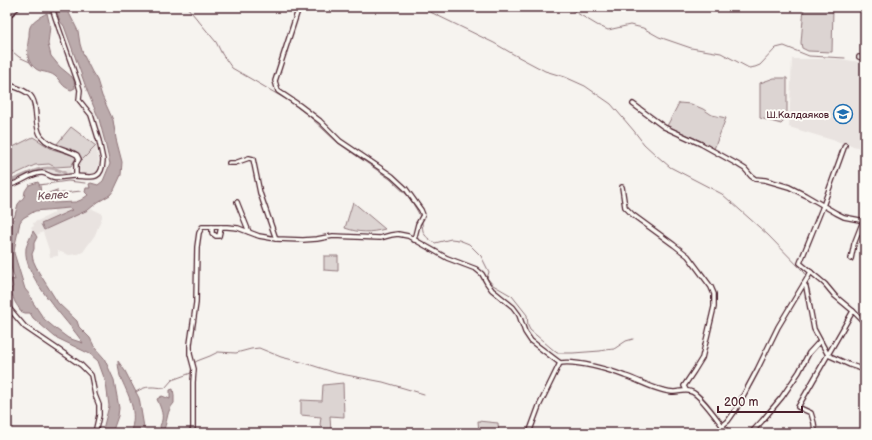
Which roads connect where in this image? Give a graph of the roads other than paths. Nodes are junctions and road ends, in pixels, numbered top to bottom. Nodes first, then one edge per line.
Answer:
1 (18, 7) edge
2 (52, 7) edge
3 (299, 7) edge
4 (7, 18) edge
5 (859, 57) dead end
6 (865, 59) edge
7 (7, 84) edge
8 (633, 104) dead end
9 (845, 145) dead end
10 (228, 163) dead end
11 (76, 176) junction
12 (7, 186) edge
13 (622, 187) dead end
14 (237, 202) dead end
15 (823, 206) junction
16 (864, 221) edge
17 (212, 227) junction
18 (221, 227) junction
19 (249, 232) junction
20 (276, 239) junction
21 (414, 240) junction
22 (851, 259) dead end
23 (811, 272) junction
24 (804, 284) junction
25 (7, 306) edge
26 (853, 311) junction
27 (865, 323) edge
28 (820, 341) junction
29 (828, 355) junction
30 (560, 363) junction
31 (865, 370) edge
32 (686, 390) junction
33 (722, 426) junction
34 (95, 433) edge
35 (191, 433) edge
36 (529, 433) edge
37 (728, 433) edge
38 (751, 433) edge
39 (815, 433) edge

1 - 4 street
2 - 11 street
3 - 21 street
5 - 6 street
7 - 11 street
8 - 15 street
9 - 15 street
10 - 20 street
11 - 12 street
13 - 32 street
14 - 19 street
15 - 16 street
15 - 23 street
16 - 22 street
17 - 18 street
17 - 18 street
17 - 35 street
18 - 19 street
19 - 20 street
20 - 21 street
21 - 30 street
23 - 24 street
23 - 26 street
24 - 28 street
24 - 33 street
25 - 34 street
26 - 27 street
26 - 29 street
28 - 29 street
28 - 38 street
29 - 31 street
29 - 39 street
30 - 32 street
30 - 36 street
32 - 33 street
33 - 37 street

